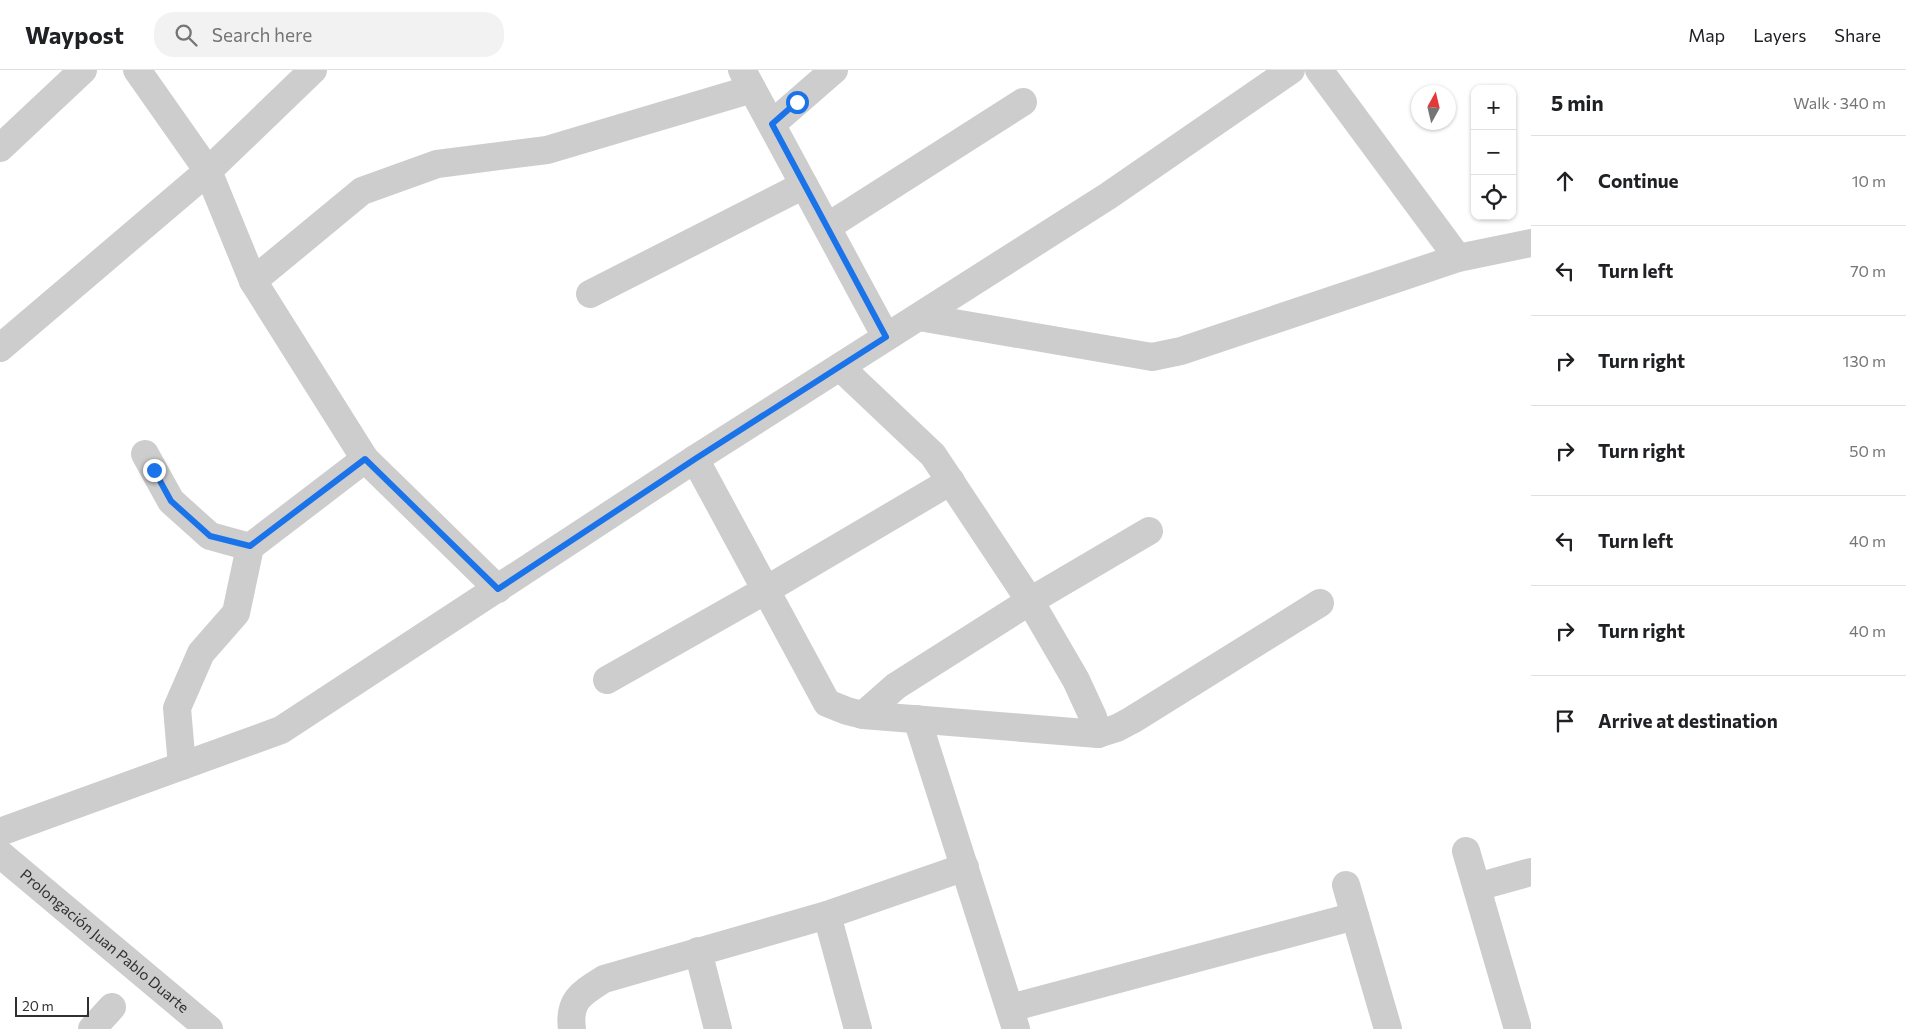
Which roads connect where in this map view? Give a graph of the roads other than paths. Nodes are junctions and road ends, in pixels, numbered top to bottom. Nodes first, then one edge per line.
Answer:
1 (83, 70) edge
2 (137, 70) edge
3 (314, 70) edge
4 (834, 70) edge
5 (1290, 70) edge
6 (1319, 70) edge
7 (747, 80) edge
8 (1023, 102) dead end
9 (772, 124) junction
10 (0, 148) edge
11 (208, 171) junction
12 (804, 186) junction
13 (827, 227) junction
14 (1531, 243) edge
15 (1458, 258) junction
16 (253, 282) junction
17 (590, 294) dead end
18 (919, 316) junction
19 (886, 337) junction
20 (0, 348) edge
21 (840, 367) junction
22 (145, 454) dead end
23 (365, 459) junction
24 (695, 459) junction
25 (950, 481) junction
26 (1150, 531) dead end
27 (250, 546) junction
28 (498, 589) junction
29 (766, 590) junction
30 (1030, 600) junction
31 (1320, 603) dead end
32 (607, 680) dead end
33 (864, 715) junction
34 (917, 719) junction
35 (1098, 734) junction
36 (182, 766) junction
37 (0, 832) edge
38 (1466, 851) dead end
39 (0, 854) edge
40 (965, 867) junction
41 (1531, 872) edge
42 (1346, 885) dead end
43 (1477, 887) junction
44 (827, 915) junction
45 (1355, 916) junction
46 (698, 952) junction
47 (112, 1007) dead end
48 (1013, 1019) edge
49 (1531, 1027) edge
50 (92, 1029) edge
51 (209, 1029) edge
52 (572, 1029) edge
53 (718, 1029) edge
54 (858, 1029) edge
55 (1388, 1029) edge
56 (1518, 1029) edge
57 (1524, 1029) edge

1 - 10 street
2 - 11 street
3 - 11 street
4 - 9 street
5 - 18 street
6 - 15 street
7 - 9 street
7 - 16 street
8 - 13 street
9 - 12 street
11 - 16 street
11 - 20 street
12 - 13 street
12 - 17 street
13 - 19 street
14 - 15 street
15 - 18 street
16 - 23 street
18 - 19 street
19 - 21 street
21 - 24 street
21 - 25 street
22 - 27 street
23 - 27 street
23 - 28 street
24 - 28 street
24 - 29 street
25 - 29 street
25 - 30 street
26 - 30 street
27 - 36 street
28 - 36 street
29 - 32 street
29 - 33 street
30 - 33 street
30 - 35 street
31 - 35 street
33 - 34 street
34 - 35 street
34 - 40 street
36 - 37 street
38 - 43 street
39 - 51 street, Prolongación Juan Pablo Duarte
40 - 44 street
40 - 48 street
41 - 43 street
42 - 45 street
43 - 56 street
44 - 46 street
44 - 54 street
45 - 48 street
45 - 55 street
46 - 52 street
46 - 53 street
47 - 50 street
49 - 57 street

